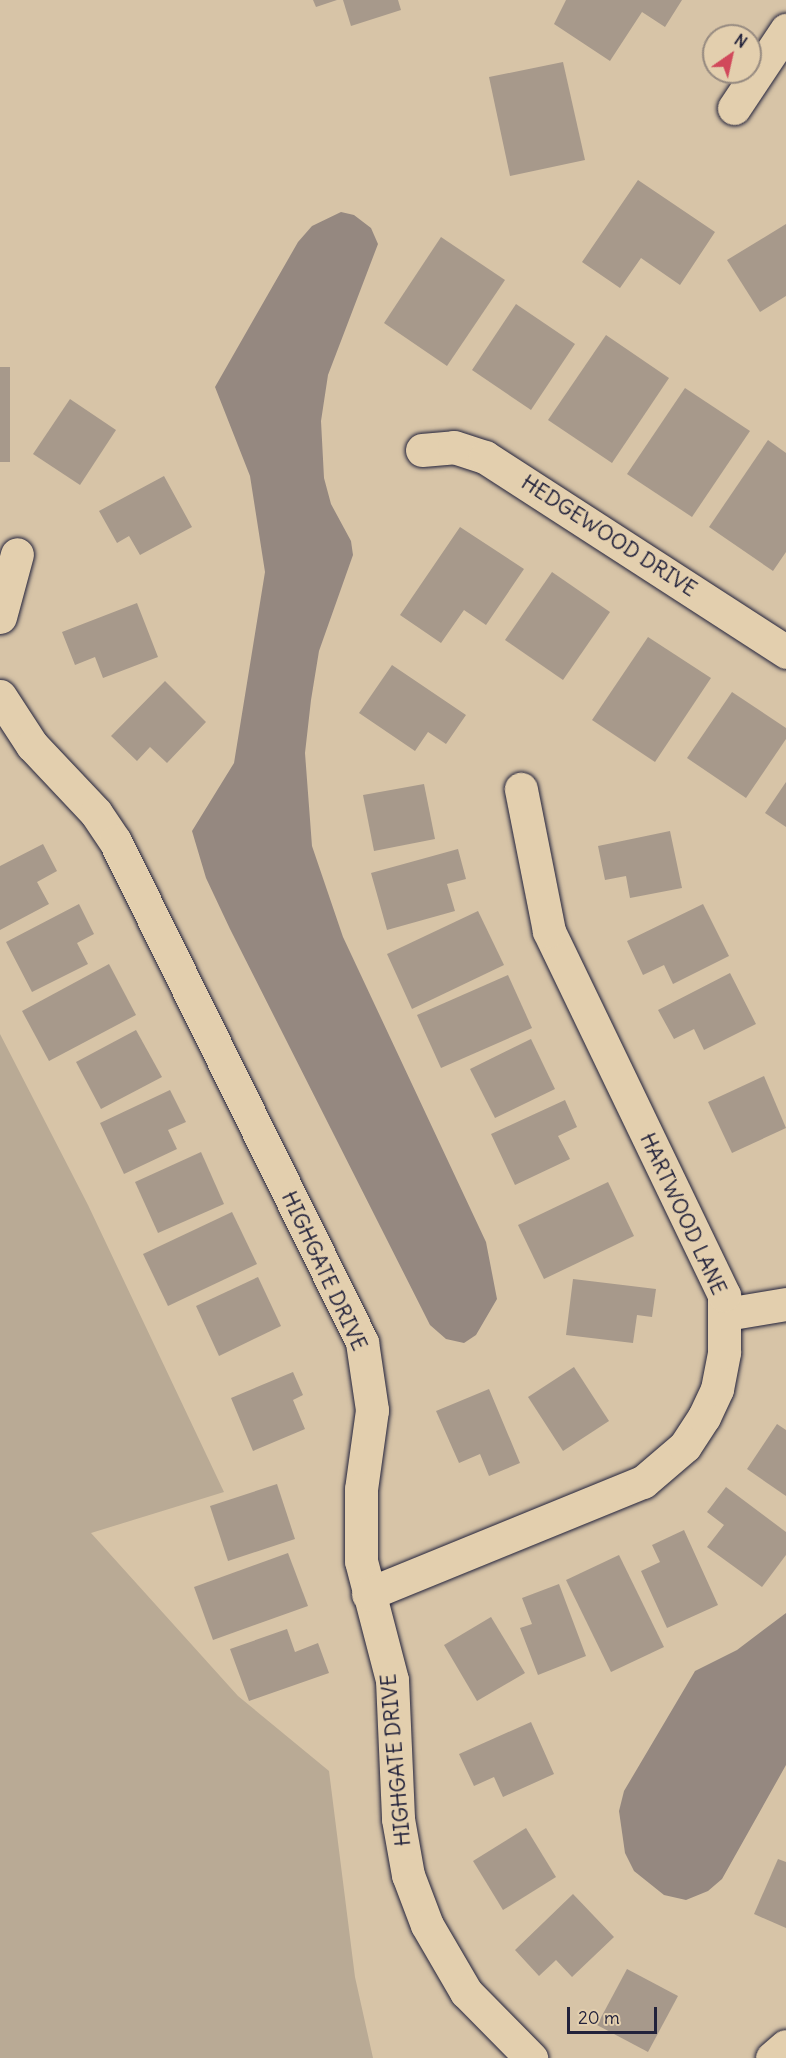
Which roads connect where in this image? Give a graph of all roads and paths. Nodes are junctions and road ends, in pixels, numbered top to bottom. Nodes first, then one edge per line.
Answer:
1 (786, 30) edge
2 (734, 108) dead end
3 (422, 450) dead end
4 (17, 554) dead end
5 (0, 617) edge
6 (786, 652) edge
7 (0, 696) edge
8 (521, 789) dead end
9 (786, 1304) edge
10 (726, 1314) junction
11 (368, 1594) junction
12 (786, 2046) edge
13 (531, 2058) edge
14 (772, 2058) edge

1 - 2 street
3 - 6 street, HEDGEWOOD DRIVE
4 - 5 street
7 - 11 street, HIGHGATE DRIVE
8 - 10 street, HARTWOOD LANE
9 - 10 street
10 - 11 street, HARTWOOD LANE
11 - 13 street, HIGHGATE DRIVE
12 - 14 street

